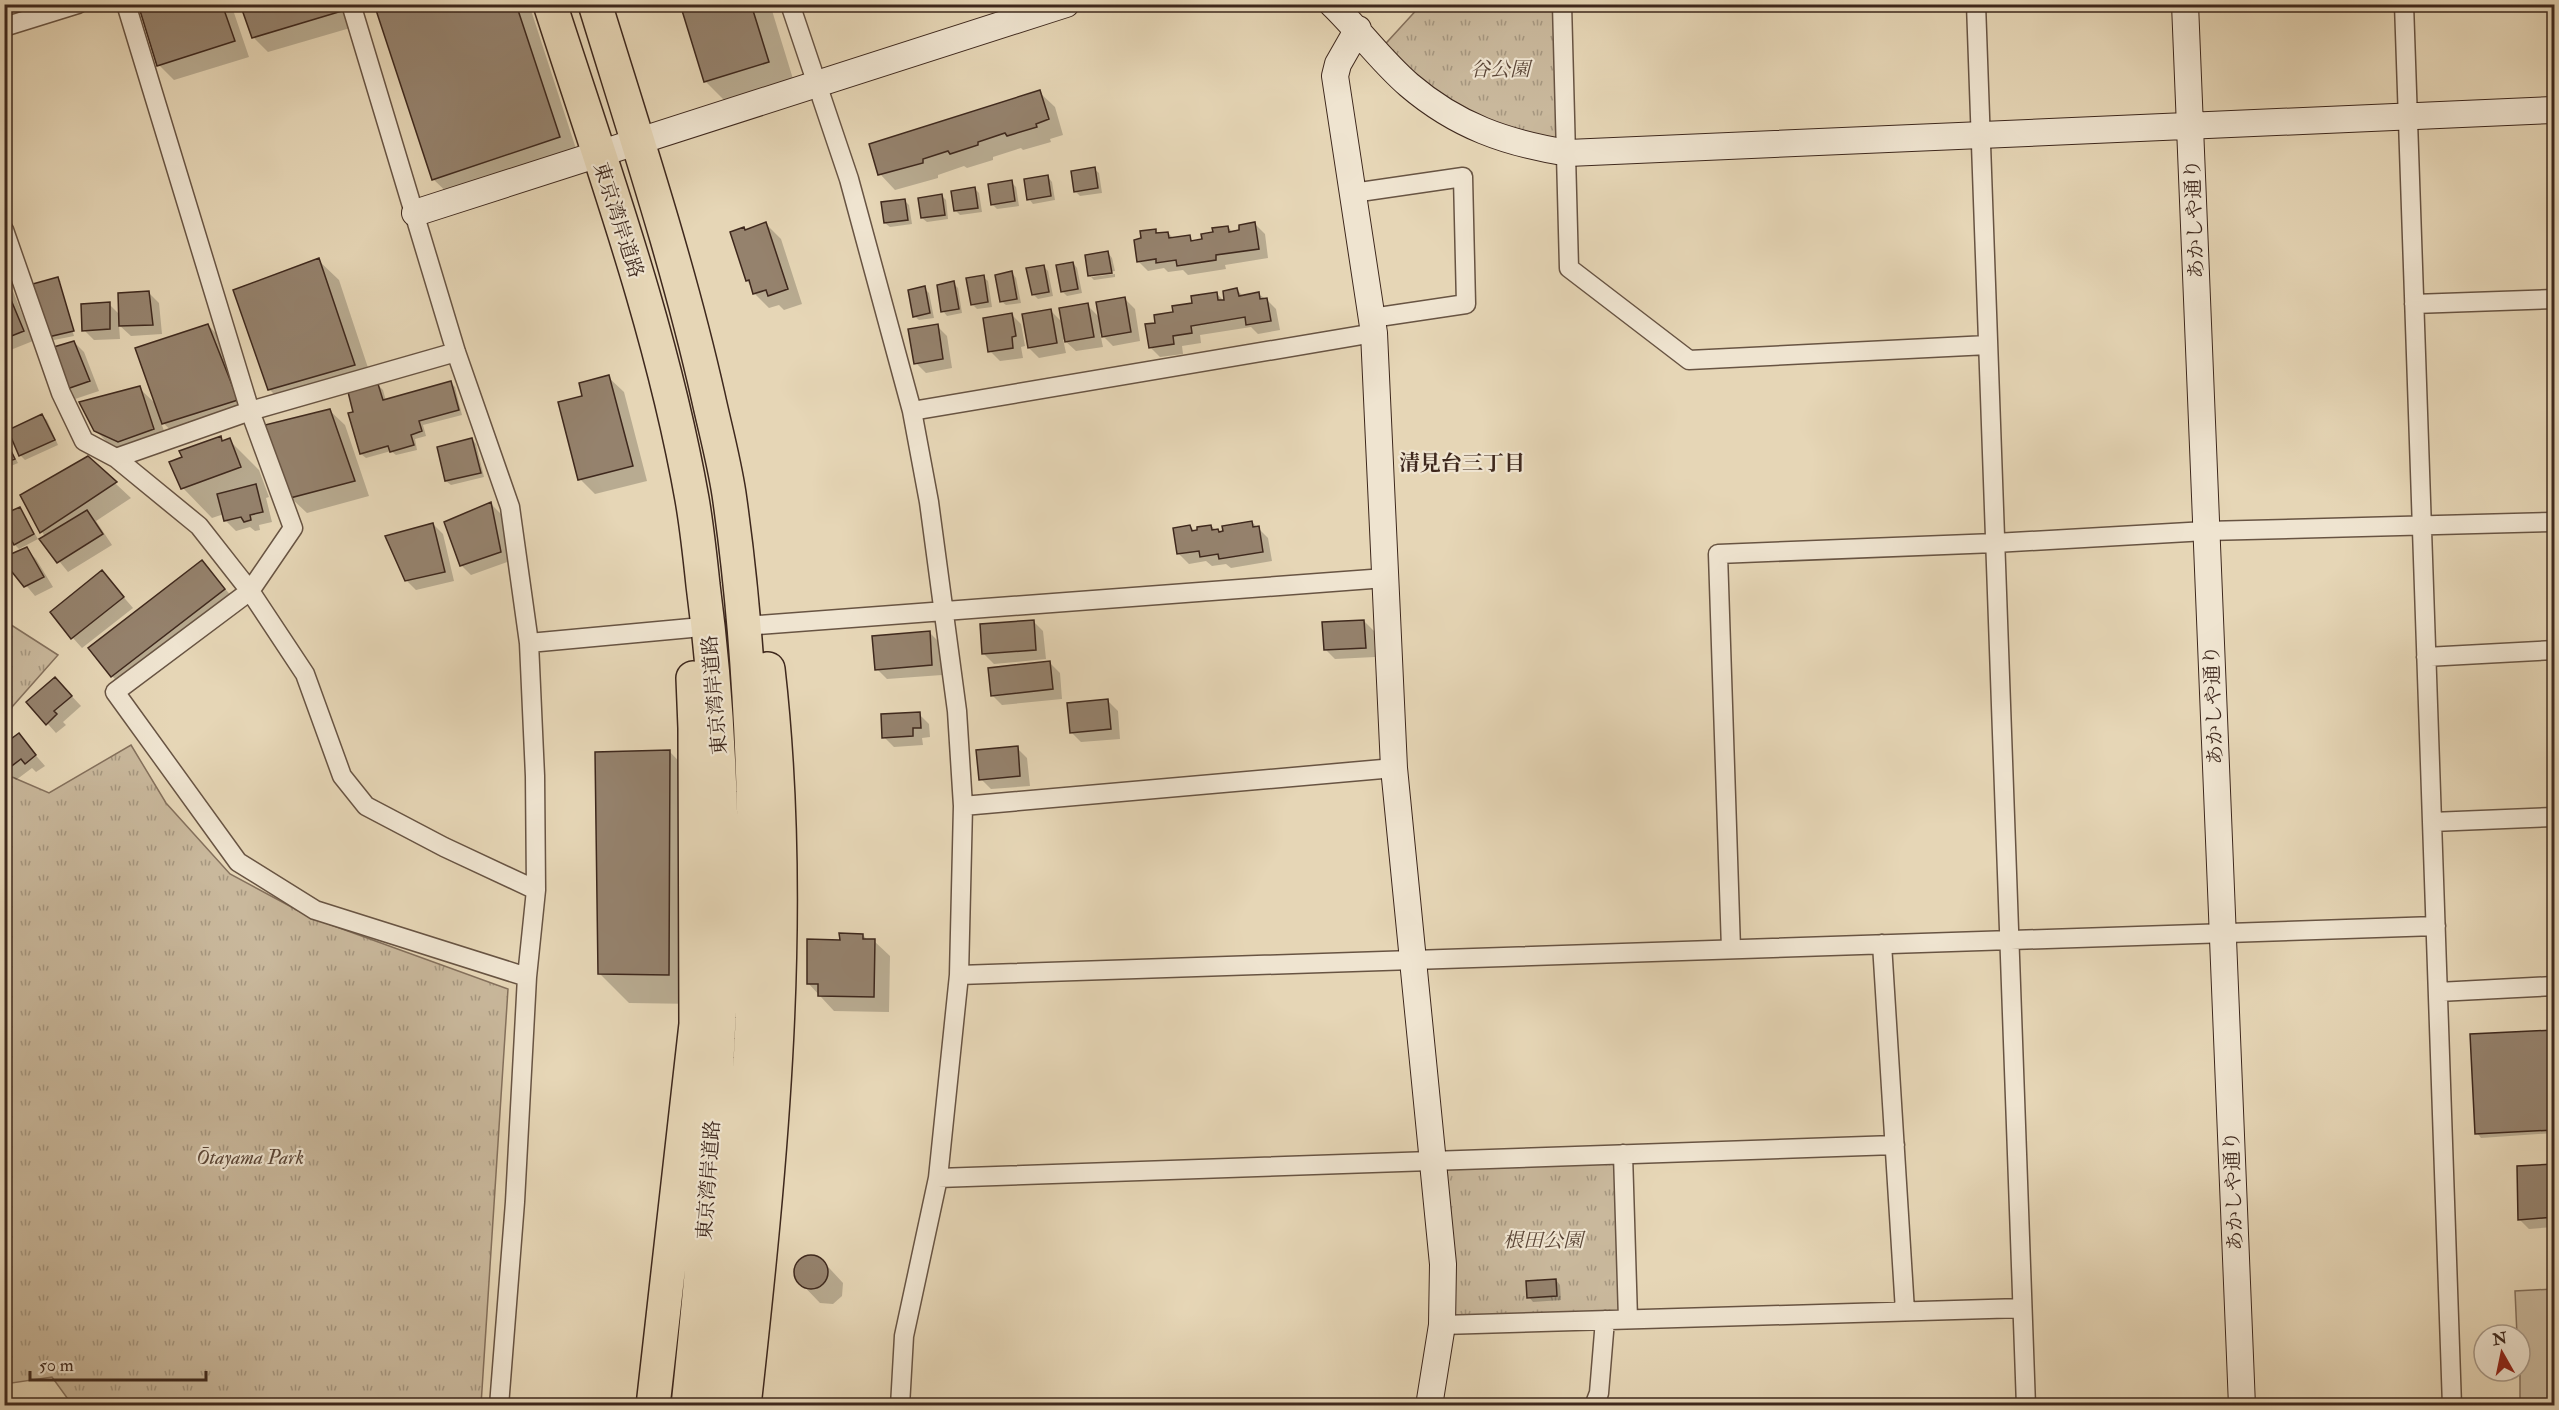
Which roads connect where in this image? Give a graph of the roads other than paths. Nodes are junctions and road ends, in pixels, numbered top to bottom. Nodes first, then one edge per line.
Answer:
1 (78, 4) edge
2 (126, 4) edge
3 (351, 4) edge
4 (550, 4) edge
5 (595, 4) edge
6 (790, 4) edge
7 (1066, 4) edge
8 (1332, 4) edge
9 (1562, 4) edge
10 (1976, 4) edge
11 (2185, 4) edge
12 (2404, 4) edge
13 (4, 27) edge
14 (1358, 29) junction
15 (816, 85) junction
16 (2554, 110) edge
17 (2408, 116) junction
18 (2190, 124) junction
19 (1980, 135) junction
20 (638, 141) junction
21 (1568, 153) junction
22 (598, 155) junction
23 (1353, 193) junction
24 (415, 213) junction
25 (4, 230) edge
26 (8, 255) edge
27 (2554, 299) edge
28 (2414, 304) junction
29 (1373, 326) junction
30 (1988, 345) junction
31 (456, 352) junction
32 (250, 411) junction
33 (912, 411) junction
34 (117, 458) junction
35 (692, 500) junction
36 (2554, 522) edge
37 (2422, 526) junction
38 (2206, 531) junction
39 (1995, 543) junction
40 (1385, 578) junction
41 (250, 591) junction
42 (945, 612) junction
43 (745, 626) junction
44 (691, 628) junction
45 (529, 643) junction
46 (2554, 650) edge
47 (2426, 657) junction
48 (1394, 768) junction
49 (963, 806) junction
50 (2554, 817) edge
51 (2432, 822) junction
52 (536, 890) junction
53 (2436, 926) junction
54 (2223, 933) junction
55 (2009, 940) junction
56 (1882, 944) junction
57 (1731, 949) junction
58 (1413, 960) junction
59 (959, 975) junction
60 (527, 976) junction
61 (2554, 986) edge
62 (2438, 992) junction
63 (1895, 1145) junction
64 (1623, 1154) junction
65 (1434, 1161) junction
66 (938, 1178) junction
67 (2022, 1308) junction
68 (1905, 1311) junction
69 (1628, 1319) junction
70 (1605, 1320) junction
71 (1442, 1325) junction
72 (499, 1406) edge
73 (653, 1406) edge
74 (688, 1406) edge
75 (715, 1406) edge
76 (744, 1406) edge
77 (900, 1406) edge
78 (1429, 1406) edge
79 (1594, 1406) edge
80 (2026, 1406) edge
81 (2242, 1406) edge
82 (2452, 1406) edge

1 - 13 street
2 - 32 street
3 - 24 street
4 - 22 highway, 東京湾岸道路
5 - 20 highway, 東京湾岸道路
6 - 15 street
7 - 15 street
8 - 14 street
9 - 21 street
10 - 19 street
11 - 18 street, あかしや通り
12 - 17 street
14 - 21 street
14 - 23 street
15 - 20 street
15 - 33 street
16 - 17 street
17 - 18 street
17 - 28 street
18 - 19 street
18 - 38 street, あかしや通り
19 - 21 street
19 - 30 street
20 - 22 street
20 - 43 highway, 東京湾岸道路
21 - 30 street
22 - 24 street
22 - 35 highway, 東京湾岸道路
23 - 29 street
23 - 29 street
24 - 31 street
25 - 26 street
26 - 34 street
27 - 28 street
28 - 37 street
29 - 33 street
29 - 40 street
30 - 39 street
31 - 32 street
31 - 45 street
32 - 34 street
32 - 41 street
33 - 42 street
34 - 41 street
35 - 44 highway
35 - 74 highway, 東京湾岸道路
36 - 37 street
37 - 38 street
37 - 47 street
38 - 39 street
38 - 54 street, あかしや通り
39 - 55 street
39 - 57 street
40 - 42 street
40 - 48 street
41 - 52 street
41 - 60 street
42 - 43 street
42 - 49 street
43 - 75 highway, 東京湾岸道路
43 - 76 highway
44 - 45 street
44 - 73 highway
45 - 52 street
46 - 47 street
47 - 51 street
48 - 49 street
48 - 58 street
49 - 59 street
50 - 51 street
51 - 53 street
52 - 60 street
53 - 54 street
53 - 62 street
54 - 55 street
54 - 81 street, あかしや通り
55 - 56 street
55 - 67 street
56 - 57 street
56 - 63 street
57 - 58 street
58 - 59 street
58 - 65 street
59 - 66 street
60 - 72 street
61 - 62 street
62 - 82 street
63 - 64 street
63 - 68 street
64 - 65 street
64 - 69 street
65 - 66 street
65 - 71 street
66 - 77 street
67 - 68 street
67 - 80 street
68 - 69 street
69 - 70 street
70 - 71 street
70 - 79 street
71 - 78 street

